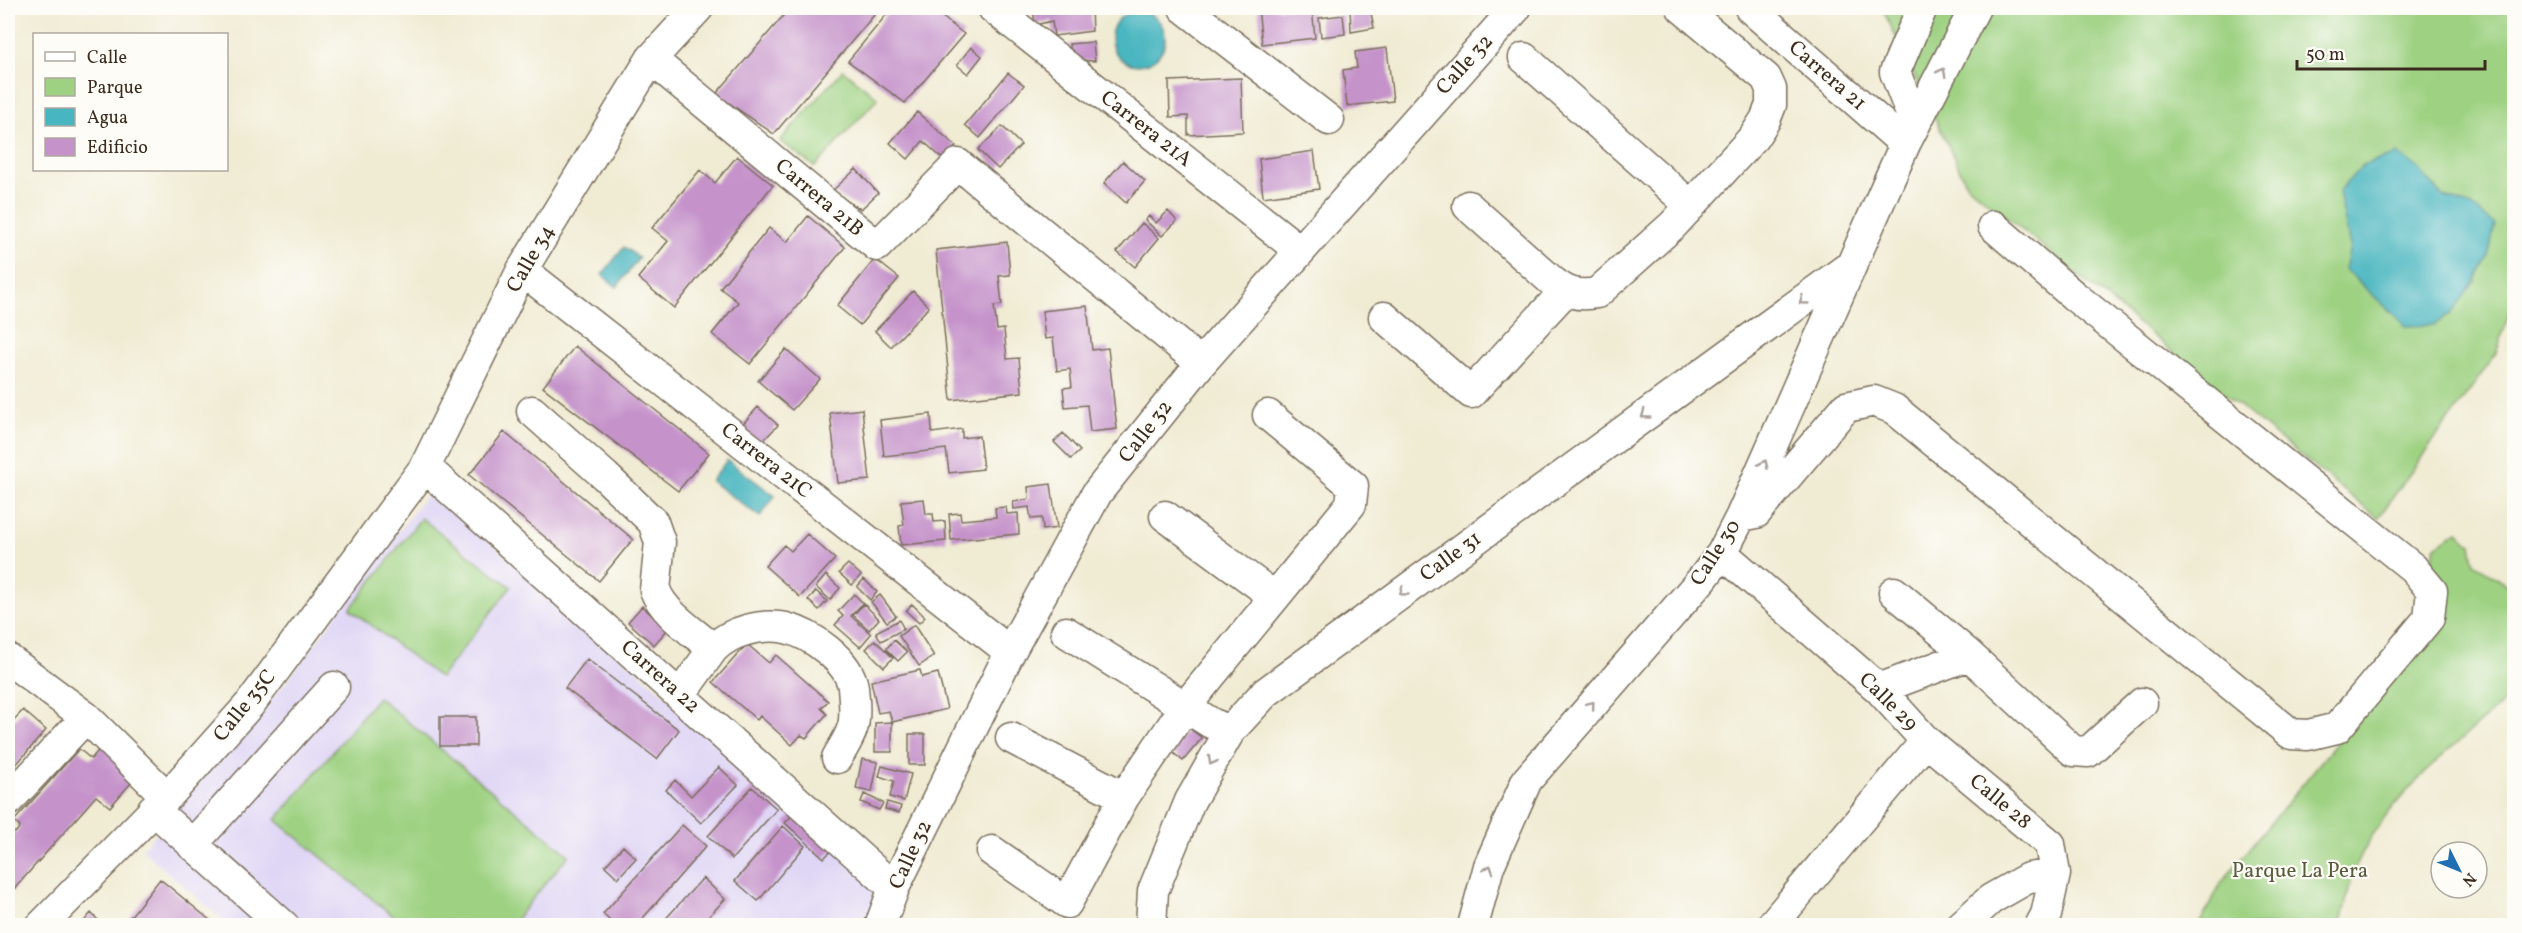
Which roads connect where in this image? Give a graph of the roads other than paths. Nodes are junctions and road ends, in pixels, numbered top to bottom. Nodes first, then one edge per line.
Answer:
1 (698, 8) edge
2 (993, 8) edge
3 (1184, 8) edge
4 (1516, 8) edge
5 (1682, 8) edge
6 (1750, 8) edge
7 (1922, 8) edge
8 (1975, 8) edge
9 (1524, 58) dead end
10 (651, 59) junction
11 (1329, 120) dead end
12 (1910, 134) junction
13 (1468, 206) dead end
14 (1691, 206) junction
15 (1993, 226) dead end
16 (1299, 250) junction
17 (1850, 266) junction
18 (522, 270) junction
19 (1565, 291) junction
20 (1383, 317) dead end
21 (1201, 363) junction
22 (532, 411) dead end
23 (1268, 415) dead end
24 (425, 467) junction
25 (1165, 516) dead end
26 (1741, 516) junction
27 (1722, 553) junction
28 (1894, 592) dead end
29 (1275, 597) junction
30 (1066, 632) dead end
31 (713, 649) junction
32 (1010, 652) junction
33 (1969, 655) junction
34 (9, 664) edge
35 (334, 687) dead end
36 (1879, 689) junction
37 (680, 695) junction
38 (2142, 704) dead end
39 (1185, 706) junction
40 (86, 717) junction
41 (1230, 731) junction
42 (1011, 738) dead end
43 (1926, 741) junction
44 (837, 758) dead end
45 (1124, 797) junction
46 (8, 801) edge
47 (160, 803) junction
48 (192, 845) junction
49 (992, 851) dead end
50 (2055, 874) junction
51 (894, 888) junction
52 (41, 926) edge
53 (284, 926) edge
54 (880, 926) edge
55 (1151, 926) edge
56 (1473, 926) edge
57 (1771, 926) edge
58 (1961, 926) edge
59 (2040, 926) edge

1 - 10 street
2 - 16 street, Carrera 21A
3 - 11 street
4 - 16 street, Calle 32
5 - 14 street
6 - 12 street, Carrera 21
7 - 12 street
12 -> 8 street, Calle 30
9 - 14 street
10 - 18 street, Calle 34
10 - 21 street, Carrera 21B
12 - 17 street, Calle 30
13 - 19 street
14 - 19 street
15 - 26 street
16 - 21 street, Calle 32
26 -> 17 street, Calle 30
17 -> 41 street, Calle 31
18 - 24 street, Calle 34
18 - 32 street, Carrera 21C
19 - 20 street
21 - 32 street, Calle 32
22 - 31 street
23 - 29 street
24 - 37 street, Carrera 22
24 - 47 street, Calle 35C
25 - 29 street
26 - 27 street, Calle 30
27 - 36 street, Calle 29
56 -> 27 street, Calle 30
28 - 33 street
29 - 39 street
30 - 39 street
31 - 37 street
31 - 44 street
32 - 51 street, Calle 32
33 - 36 street
33 - 38 street
34 - 40 street
35 - 48 street
36 - 43 street, Calle 29
37 - 51 street, Carrera 22
39 - 41 street
39 - 45 street
40 - 46 street
40 - 47 street
41 -> 55 street, Calle 31
42 - 45 street
43 - 50 street, Calle 28
43 - 57 street, Calle 29
45 - 49 street
47 - 48 street
47 - 52 street, Calle 35C
48 - 53 street
50 - 58 street
50 - 59 street, Calle 28
51 - 54 street, Calle 32

